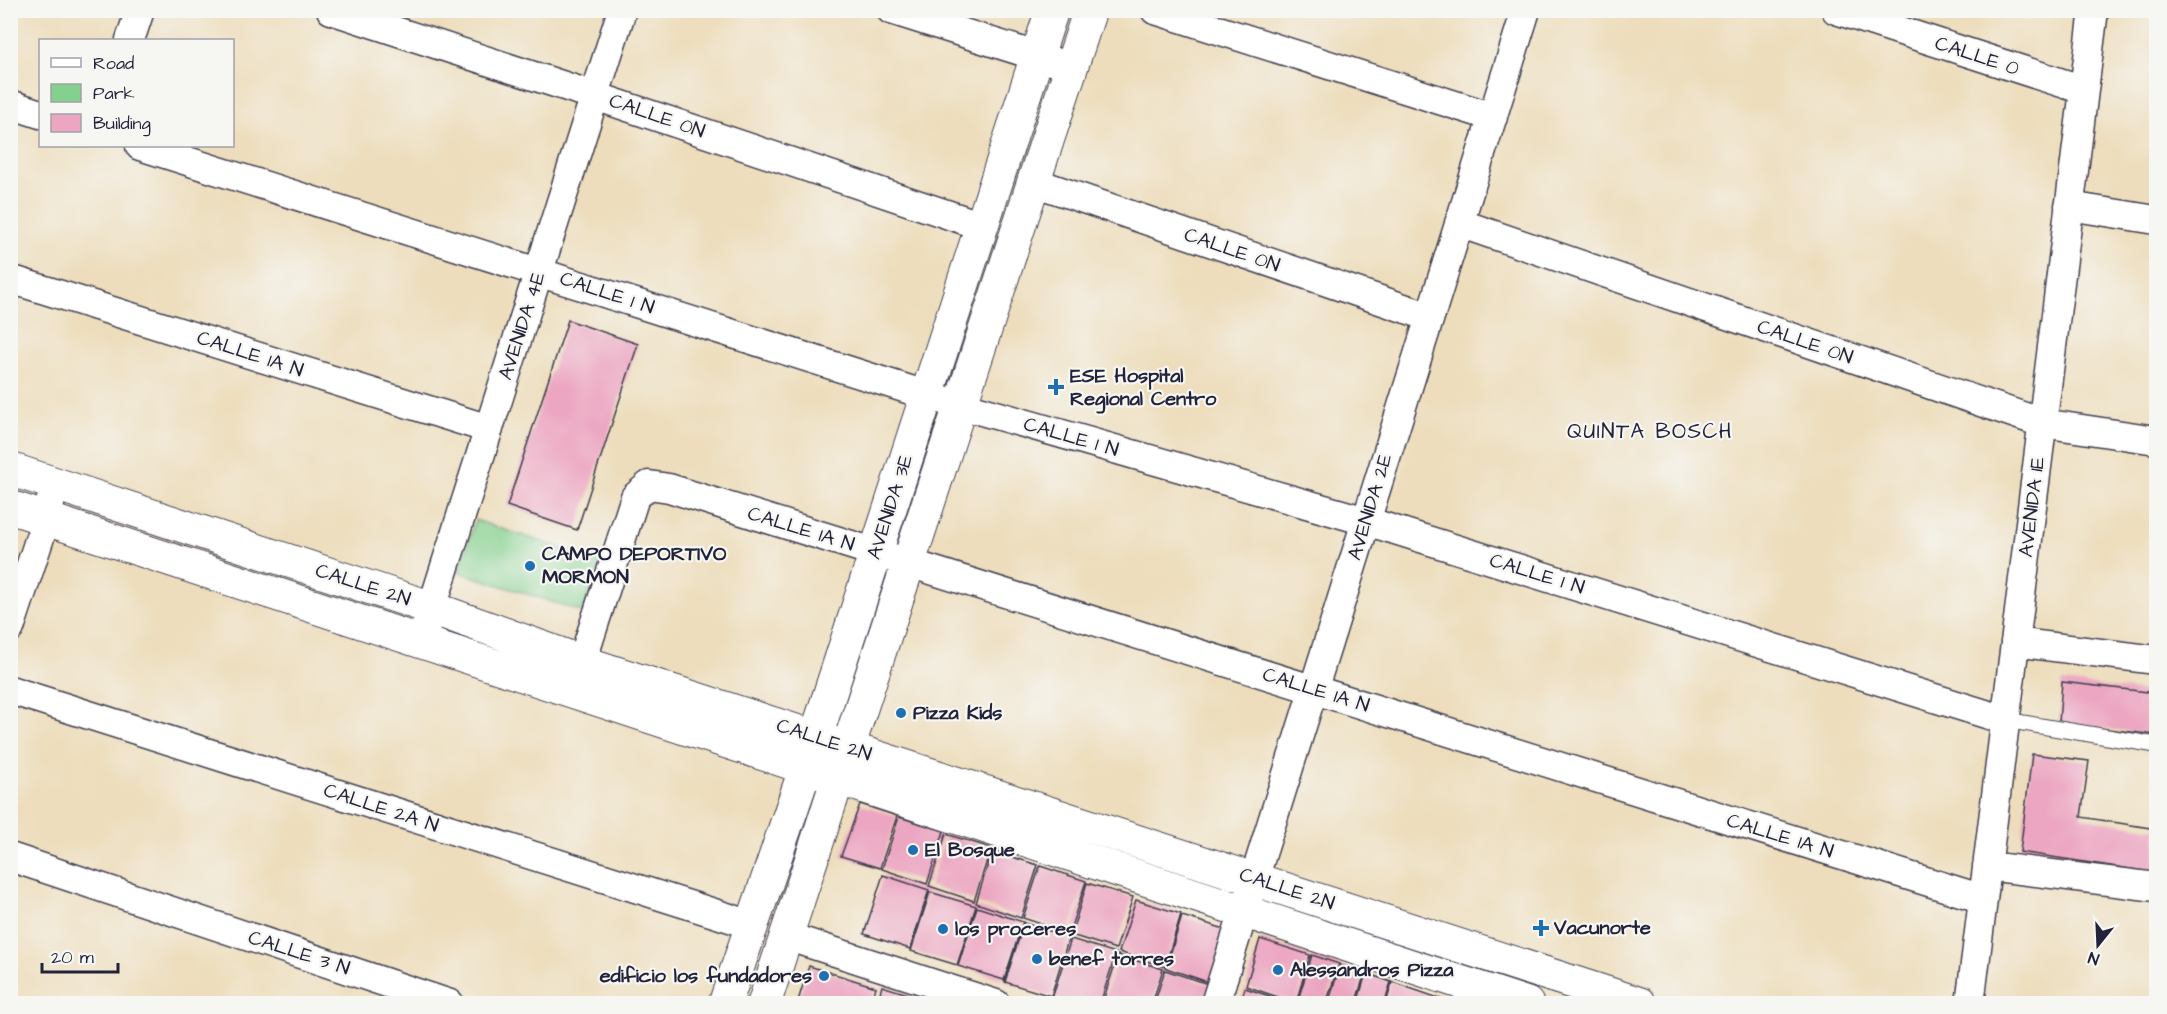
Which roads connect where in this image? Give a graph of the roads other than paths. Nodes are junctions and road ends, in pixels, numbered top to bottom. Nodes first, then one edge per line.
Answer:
1 (140, 10) edge
2 (331, 10) edge
3 (622, 10) edge
4 (891, 10) edge
5 (1052, 10) edge
6 (1090, 10) edge
7 (1155, 10) edge
8 (1526, 10) edge
9 (1836, 10) edge
10 (2094, 10) edge
11 (130, 39) edge
12 (1037, 56) junction
13 (1071, 67) junction
14 (2084, 90) junction
15 (595, 96) junction
16 (10, 104) edge
17 (39, 114) edge
18 (1492, 117) junction
19 (143, 147) edge
20 (1034, 182) junction
21 (2069, 206) junction
22 (2157, 220) edge
23 (1459, 223) junction
24 (982, 226) junction
25 (539, 272) junction
26 (10, 279) edge
27 (1430, 317) junction
28 (926, 395) junction
29 (961, 405) junction
30 (2042, 423) junction
31 (489, 429) junction
32 (2157, 440) edge
33 (10, 468) edge
34 (55, 484) junction
35 (10, 507) edge
36 (46, 519) junction
37 (1366, 521) junction
38 (876, 552) junction
39 (909, 562) junction
40 (432, 608) junction
41 (10, 628) edge
42 (421, 642) junction
43 (2015, 642) junction
44 (2157, 660) edge
45 (582, 662) junction
46 (1314, 689) junction
47 (10, 690) edge
48 (2005, 720) junction
49 (815, 737) junction
50 (2157, 745) edge
51 (843, 763) junction
52 (806, 767) junction
53 (10, 857) edge
54 (1987, 866) junction
55 (1254, 879) junction
56 (2157, 887) edge
57 (1983, 899) junction
58 (1244, 911) junction
59 (752, 925) junction
60 (786, 936) junction
61 (450, 1004) edge
62 (725, 1004) edge
63 (764, 1004) edge
64 (996, 1004) edge
65 (1215, 1004) edge
66 (1527, 1004) edge
67 (1640, 1004) edge
68 (1970, 1004) edge

1 - 11 street
2 - 15 street, CALLE 0N
3 - 15 street, AVENIDA 4E
4 - 12 street
5 - 12 street, AVENIDA 3E
6 - 13 street, AVENIDA 3E
7 - 18 street
8 - 18 street, AVENIDA 2E
9 - 14 street, CALLE 0
10 - 14 street, AVENIDA 1E
12 - 13 street
12 - 24 street, AVENIDA 3E
13 - 20 street, AVENIDA 3E
14 - 21 street, AVENIDA 1E
15 - 24 street, CALLE 0N
15 - 25 street, AVENIDA 4E
16 - 17 street
18 - 23 street, AVENIDA 2E
19 - 25 street, CALLE 1 N
20 - 27 street, CALLE 0N
20 - 29 street, AVENIDA 3E
21 - 22 street
21 - 30 street, AVENIDA 1E
23 - 27 street, AVENIDA 2E
23 - 30 street, CALLE 0N
24 - 28 street, AVENIDA 3E
25 - 28 street, CALLE 1 N
25 - 31 street, AVENIDA 4E
26 - 31 street, CALLE 1A N
27 - 37 street, AVENIDA 2E
28 - 29 street, CALLE 1 N
28 - 38 street, AVENIDA 3E
29 - 37 street, CALLE 1 N
29 - 39 street, AVENIDA 3E
30 - 32 street, CALLE 0N
30 - 43 street, AVENIDA 1E
31 - 40 street, AVENIDA 4E
33 - 34 street, CALLE 2N
34 - 36 street
34 - 40 street, CALLE 2N
35 - 36 street, CALLE 2N
36 - 41 street
36 - 42 street, CALLE 2N
37 - 46 street, AVENIDA 2E
37 - 48 street, CALLE 1 N
38 - 39 street, CALLE 1A N
38 - 45 street, CALLE 1A N
38 - 49 street, AVENIDA 3E
39 - 46 street, CALLE 1A N
39 - 51 street, AVENIDA 3E
40 - 42 street, AVENIDA 4E
40 - 45 street, CALLE 2N
42 - 52 street, CALLE 2N
43 - 44 street
43 - 48 street, AVENIDA 1E
45 - 49 street, CALLE 2N
46 - 55 street, AVENIDA 2E
46 - 57 street, CALLE 1A N
47 - 59 street, CALLE 2A N
48 - 50 lane
48 - 54 street, AVENIDA 1E
49 - 51 street, CALLE 2N
49 - 52 street, AVENIDA 3E
51 - 52 street, CALLE 2N
51 - 55 street, CALLE 2N
51 - 58 street, CALLE 2N
51 - 60 street, AVENIDA 3E
52 - 59 street, AVENIDA 3E
53 - 61 street, CALLE 3 N
54 - 56 street
54 - 57 street, AVENIDA 1E
55 - 58 street, AVENIDA 2E
55 - 67 street, CALLE 2N
57 - 68 street, AVENIDA 1E
58 - 65 street, AVENIDA 2E
58 - 66 street, CALLE 2N
59 - 62 street, AVENIDA 3E
60 - 63 street, AVENIDA 3E
60 - 64 street

